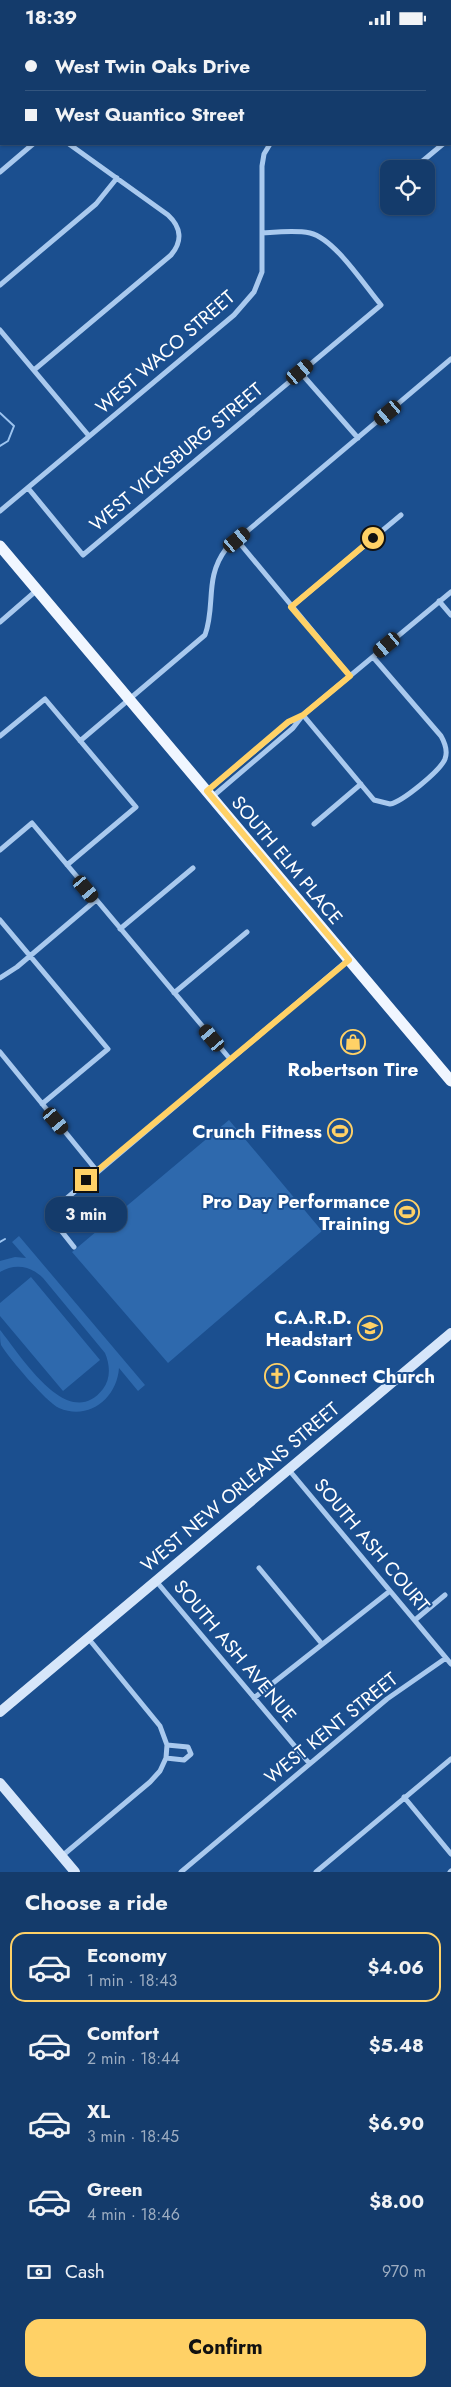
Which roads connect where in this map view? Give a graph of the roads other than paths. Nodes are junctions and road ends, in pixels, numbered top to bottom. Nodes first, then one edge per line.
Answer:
1 (33, 145) edge
2 (70, 145) edge
3 (269, 145) edge
4 (442, 145) edge
5 (424, 160) edge
6 (0, 172) edge
7 (117, 178) junction
8 (262, 233) junction
9 (0, 285) edge
10 (0, 330) edge
11 (451, 359) edge
12 (34, 370) junction
13 (300, 372) junction
14 (89, 436) junction
15 (358, 439) junction
16 (28, 488) junction
17 (0, 511) edge
18 (401, 515) dead end
19 (237, 540) junction
20 (0, 546) edge
21 (38, 590) junction
22 (451, 592) edge
23 (439, 601) junction
24 (291, 607) junction
25 (451, 615) edge
26 (0, 622) edge
27 (373, 657) junction
28 (350, 676) junction
29 (130, 700) junction
30 (303, 715) junction
31 (0, 736) edge
32 (80, 741) junction
33 (360, 785) junction
34 (209, 794) junction
35 (314, 824) dead end
36 (0, 850) edge
37 (67, 865) junction
38 (193, 868) dead end
39 (96, 900) junction
40 (0, 920) edge
41 (120, 929) junction
42 (247, 932) dead end
43 (30, 956) junction
44 (349, 960) junction
45 (0, 977) edge
46 (174, 993) junction
47 (0, 1052) edge
48 (230, 1059) junction
49 (451, 1081) edge
50 (42, 1104) junction
51 (97, 1171) junction
52 (74, 1247) dead end
53 (451, 1333) edge
54 (289, 1469) junction
55 (259, 1568) dead end
56 (156, 1581) junction
57 (390, 1591) junction
58 (446, 1595) dead end
59 (415, 1620) junction
60 (88, 1638) junction
61 (322, 1644) junction
62 (446, 1658) junction
63 (451, 1664) edge
64 (254, 1697) junction
65 (0, 1711) edge
66 (167, 1745) junction
67 (166, 1758) junction
68 (451, 1759) edge
69 (310, 1763) junction
70 (0, 1783) edge
71 (404, 1797) junction
72 (451, 1854) edge
73 (62, 1856) junction
74 (75, 1872) edge
75 (181, 1872) edge
76 (316, 1872) edge

1 - 6 street
2 - 7 street
3 - 8 street, WEST WACO STREET
4 - 5 street
7 - 9 street
7 - 12 street
8 - 13 street, WEST VICKSBURG STREET
8 - 14 street, WEST WACO STREET
10 - 12 street
11 - 15 street
12 - 14 street
13 - 15 street
13 - 16 street, WEST VICKSBURG STREET
14 - 16 street, WEST WACO STREET
15 - 19 street
16 - 17 street, WEST WACO STREET
18 - 24 street
19 - 24 street
19 - 29 street
20 - 21 main road, SOUTH ELM PLACE
21 - 26 street
21 - 29 main road, SOUTH ELM PLACE
22 - 23 street
23 - 25 street
23 - 27 street
24 - 28 street
27 - 28 street
27 - 33 street
28 - 30 street
29 - 32 street
29 - 34 main road, SOUTH ELM PLACE
30 - 33 street
30 - 34 street
31 - 32 street
32 - 37 street
33 - 35 street
34 - 44 main road, SOUTH ELM PLACE
36 - 37 street
37 - 39 street
38 - 41 street
39 - 41 street
39 - 43 street
40 - 43 street
41 - 46 street
42 - 46 street
43 - 45 street
43 - 50 street
44 - 48 street
44 - 49 main road, SOUTH ELM PLACE
46 - 48 street
47 - 50 street
48 - 51 street
50 - 51 street
51 - 52 street
53 - 54 main road, WEST NEW ORLEANS STREET
54 - 56 main road, WEST NEW ORLEANS STREET
54 - 57 street, SOUTH ASH COURT
55 - 61 street
56 - 60 main road, WEST NEW ORLEANS STREET
56 - 64 street, SOUTH ASH AVENUE
57 - 59 street, SOUTH ASH COURT
57 - 61 street
58 - 59 street
59 - 62 street, SOUTH ASH COURT
60 - 65 main road, WEST NEW ORLEANS STREET
60 - 66 street
61 - 64 street
62 - 63 street, SOUTH ASH COURT
62 - 69 street, WEST KENT STREET
64 - 69 street, SOUTH ASH AVENUE
66 - 67 street
66 - 67 street
67 - 73 street
68 - 71 street
69 - 75 street, WEST KENT STREET
70 - 73 main road
71 - 72 street
71 - 76 street
73 - 74 main road

